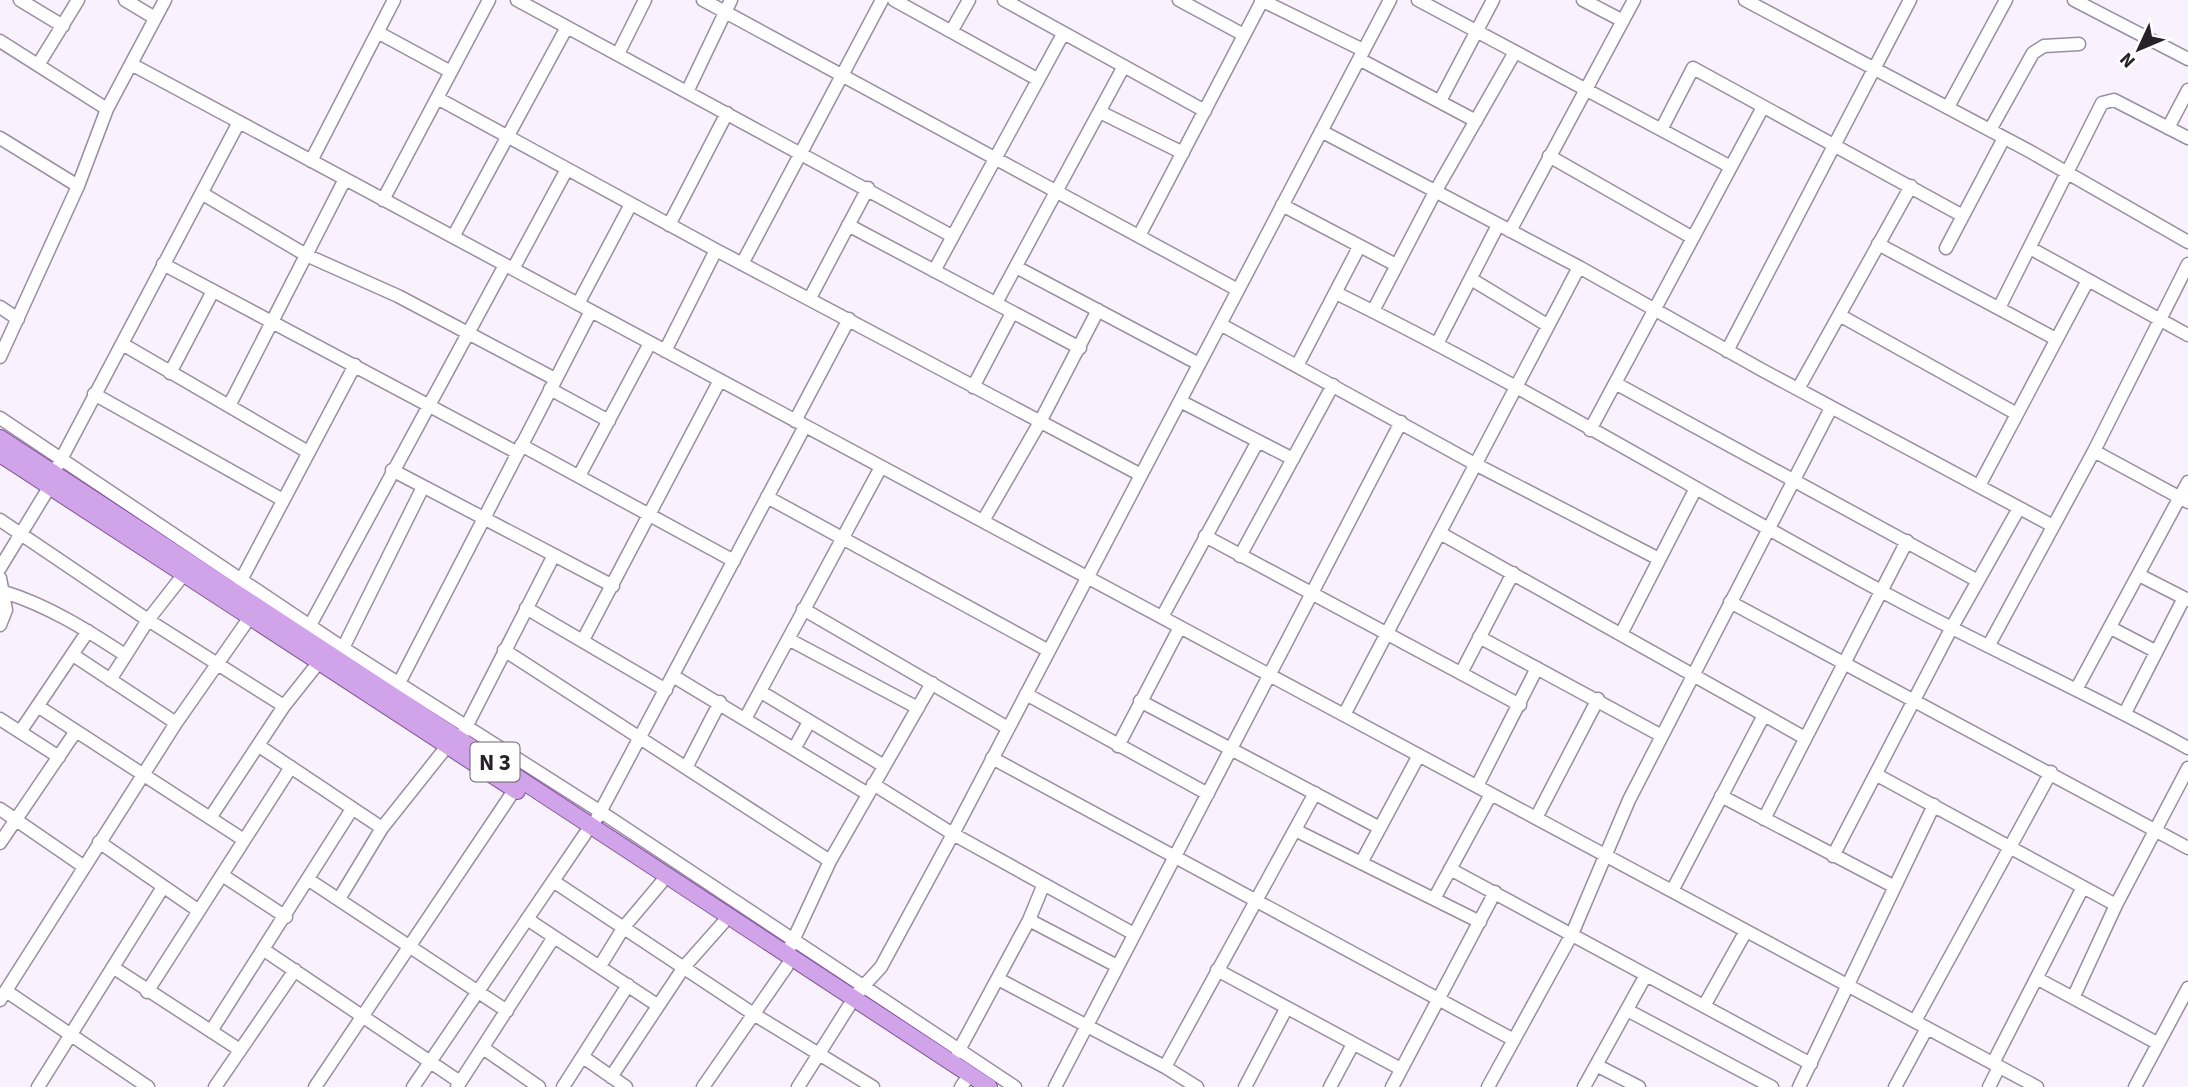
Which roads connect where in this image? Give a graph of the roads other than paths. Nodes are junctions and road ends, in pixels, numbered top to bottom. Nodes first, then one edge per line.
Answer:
1 (20, 0) edge
2 (78, 0) edge
3 (125, 0) edge
4 (165, 0) edge
5 (394, 0) edge
6 (489, 0) edge
7 (517, 0) edge
8 (645, 0) edge
9 (704, 0) edge
10 (883, 0) edge
11 (894, 0) edge
12 (969, 0) edge
13 (1004, 0) edge
14 (1179, 0) edge
15 (1261, 0) edge
16 (1390, 0) edge
17 (1418, 0) edge
18 (1493, 0) edge
19 (1583, 0) edge
20 (1634, 0) edge
21 (1745, 0) edge
22 (1910, 0) edge
23 (2006, 0) edge
24 (2074, 0) edge
25 (728, 6) edge
26 (155, 18) junction
27 (1623, 21) junction
28 (63, 26) junction
29 (567, 27) junction
30 (952, 30) junction
31 (1476, 31) junction
32 (379, 33) junction
33 (1063, 34) junction
34 (1244, 35) junction
35 (0, 41) edge
36 (2079, 44) dead end
37 (1515, 52) junction
38 (618, 54) junction
39 (1361, 55) junction
40 (2188, 59) edge
41 (131, 64) junction
42 (38, 65) junction
43 (1124, 66) junction
44 (1875, 68) junction
45 (451, 72) junction
46 (842, 75) junction
47 (1037, 79) junction
48 (1586, 89) junction
49 (2188, 90) edge
50 (687, 92) junction
51 (437, 98) junction
52 (1440, 101) junction
53 (1763, 107) junction
54 (1948, 107) junction
55 (107, 108) junction
56 (1205, 111) junction
57 (1100, 112) junction
58 (727, 113) junction
59 (1476, 121) junction
60 (239, 122) junction
61 (1662, 128) junction
62 (2168, 128) junction
63 (1990, 130) junction
64 (1321, 131) junction
65 (508, 137) junction
66 (2004, 138) junction
67 (2188, 138) edge
68 (2, 145) edge
69 (1836, 146) junction
70 (799, 153) junction
71 (1183, 153) junction
72 (1549, 156) junction
73 (993, 159) junction
74 (311, 160) junction
75 (1731, 167) junction
76 (567, 169) junction
77 (2069, 173) junction
78 (345, 179) junction
79 (78, 186) junction
80 (1911, 186) junction
81 (867, 188) junction
82 (1057, 192) junction
83 (1435, 192) junction
84 (203, 194) junction
85 (383, 200) junction
86 (632, 204) junction
87 (1282, 205) junction
88 (1963, 216) junction
89 (669, 225) junction
90 (848, 225) junction
91 (1504, 228) junction
92 (952, 236) junction
93 (1139, 236) junction
94 (453, 237) junction
95 (1693, 238) junction
96 (2188, 242) edge
97 (1878, 244) junction
98 (1359, 247) junction
99 (1947, 248) dead end
100 (2030, 248) junction
101 (716, 250) junction
102 (306, 255) junction
103 (163, 264) junction
104 (742, 264) junction
105 (2188, 264) edge
106 (1395, 265) junction
107 (509, 267) junction
108 (1016, 267) junction
109 (1579, 267) junction
110 (934, 271) junction
111 (1471, 279) junction
112 (2088, 280) junction
113 (1238, 290) junction
114 (213, 291) junction
115 (1336, 293) junction
116 (810, 298) junction
117 (996, 303) junction
118 (578, 304) junction
119 (0, 307) edge
120 (1999, 308) junction
121 (1098, 310) junction
122 (1655, 310) junction
123 (592, 311) junction
124 (1373, 311) junction
125 (1012, 313) junction
126 (1841, 316) junction
127 (19, 319) junction
128 (849, 319) junction
129 (2160, 319) junction
130 (272, 321) junction
131 (1220, 324) junction
132 (1548, 324) junction
133 (2188, 335) edge
134 (468, 336) junction
135 (2056, 339) junction
136 (650, 343) junction
137 (1437, 344) junction
138 (124, 345) junction
139 (1080, 348) junction
140 (665, 351) junction
141 (1727, 351) junction
142 (0, 358) edge
143 (1199, 364) junction
144 (355, 365) junction
145 (1297, 366) junction
146 (170, 373) junction
147 (720, 380) junction
148 (1615, 383) junction
149 (553, 384) junction
150 (1333, 385) junction
151 (974, 387) junction
152 (1515, 388) junction
153 (1798, 389) junction
154 (94, 394) junction
155 (1180, 401) junction
156 (430, 405) junction
157 (229, 406) junction
158 (1831, 408) junction
159 (2017, 414) junction
160 (0, 418) edge
161 (609, 421) junction
162 (1040, 422) junction
163 (1401, 422) junction
164 (800, 423) junction
165 (1590, 430) junction
166 (0, 438) edge
167 (1258, 441) junction
168 (520, 449) junction
169 (2094, 451) junction
170 (308, 452) junction
171 (0, 454) edge
172 (62, 459) junction
173 (1293, 459) junction
174 (1475, 464) junction
175 (881, 467) junction
176 (392, 470) junction
177 (1141, 475) junction
178 (579, 476) junction
179 (1795, 479) junction
180 (51, 480) junction
181 (2188, 482) edge
182 (1979, 486) junction
183 (423, 487) junction
184 (1696, 488) junction
185 (767, 497) junction
186 (283, 500) junction
187 (2184, 500) edge
188 (2019, 508) junction
189 (651, 516) junction
190 (483, 517) junction
191 (0, 520) edge
192 (983, 521) junction
193 (2053, 526) junction
194 (1769, 527) junction
195 (20, 532) junction
196 (1440, 533) junction
197 (1205, 536) junction
198 (843, 539) junction
199 (1907, 541) junction
200 (554, 555) junction
201 (1240, 556) junction
202 (1659, 559) junction
203 (734, 561) junction
204 (0, 568) edge
205 (1513, 573) junction
206 (184, 574) junction
207 (2139, 575) junction
208 (1087, 577) junction
209 (0, 578) edge
210 (1978, 581) junction
211 (613, 586) junction
212 (238, 587) junction
213 (4, 592) junction
214 (1882, 592) junction
215 (1313, 594) junction
216 (2186, 599) edge
217 (1730, 602) junction
218 (526, 608) junction
219 (3, 609) edge
220 (803, 609) junction
221 (250, 617) junction
222 (1161, 617) junction
223 (148, 620) junction
224 (0, 625) edge
225 (1180, 627) junction
226 (1952, 627) junction
227 (2111, 628) junction
228 (88, 631) junction
229 (306, 631) junction
230 (1386, 633) junction
231 (1621, 634) junction
232 (1479, 637) junction
233 (788, 639) junction
234 (583, 640) junction
235 (1989, 645) junction
236 (343, 648) junction
237 (504, 650) junction
238 (1049, 651) junction
239 (2155, 652) junction
240 (73, 655) junction
241 (125, 655) junction
242 (216, 662) junction
243 (319, 662) junction
244 (1846, 664) junction
245 (1537, 668) junction
246 (1461, 673) junction
247 (1692, 674) junction
248 (1270, 675) junction
249 (673, 676) junction
250 (110, 680) junction
251 (932, 683) junction
252 (2077, 688) junction
253 (396, 689) junction
254 (666, 690) junction
255 (761, 692) junction
256 (1026, 694) junction
257 (1598, 699) junction
258 (1915, 700) junction
259 (1140, 701) junction
260 (720, 702) junction
261 (1520, 705) junction
262 (284, 706) junction
263 (39, 707) junction
264 (918, 708) junction
265 (2125, 713) junction
266 (1344, 715) junction
267 (1764, 715) junction
268 (0, 719) edge
269 (745, 719) junction
270 (809, 722) junction
271 (176, 723) junction
272 (1008, 728) junction
273 (76, 731) junction
274 (20, 732) junction
275 (1662, 736) junction
276 (458, 737) junction
277 (641, 738) junction
278 (1805, 738) junction
279 (258, 746) junction
280 (1118, 746) junction
281 (2188, 748) edge
282 (794, 749) junction
283 (1231, 751) junction
284 (1419, 755) junction
285 (59, 757) junction
286 (992, 758) junction
287 (687, 766) junction
288 (884, 766) junction
289 (291, 767) junction
290 (2188, 768) edge
291 (2051, 772) junction
292 (143, 775) junction
293 (1877, 775) junction
294 (1477, 786) junction
295 (515, 789) junction
296 (870, 789) junction
297 (1315, 793) junction
298 (1208, 794) junction
299 (1491, 794) junction
300 (1721, 796) junction
301 (1934, 804) junction
302 (0, 809) edge
303 (352, 809) junction
304 (601, 812) junction
305 (210, 818) junction
306 (1536, 818) junction
307 (15, 819) junction
308 (1764, 819) junction
309 (382, 828) junction
310 (1380, 828) junction
311 (1294, 830) junction
312 (2155, 830) junction
313 (589, 831) junction
314 (953, 834) junction
315 (244, 840) junction
316 (99, 842) junction
317 (0, 843) edge
318 (2007, 848) junction
319 (2188, 848) edge
320 (1174, 856) junction
321 (1607, 856) junction
322 (1833, 856) junction
323 (830, 861) junction
324 (1361, 863) junction
325 (83, 866) junction
326 (1450, 869) junction
327 (222, 875) junction
328 (309, 880) junction
329 (553, 881) junction
330 (661, 883) junction
331 (1043, 886) junction
332 (1893, 886) junction
333 (163, 887) junction
334 (2082, 889) junction
335 (1672, 891) junction
336 (1494, 892) junction
337 (340, 899) junction
338 (1434, 899) junction
339 (1256, 900) junction
340 (2116, 905) junction
341 (199, 911) junction
342 (286, 916) junction
343 (527, 919) junction
344 (1029, 920) junction
345 (1480, 922) junction
346 (723, 923) junction
347 (624, 927) junction
348 (1746, 931) junction
349 (1134, 934) junction
350 (1572, 934) junction
351 (554, 937) junction
352 (408, 944) junction
353 (264, 950) junction
354 (789, 954) junction
355 (600, 966) junction
356 (1117, 966) junction
357 (684, 967) junction
358 (114, 968) junction
359 (295, 970) junction
360 (1217, 970) junction
361 (1646, 975) junction
362 (998, 979) junction
363 (2038, 979) junction
364 (628, 985) junction
365 (1847, 985) junction
366 (2188, 988) edge
367 (477, 991) junction
368 (147, 992) junction
369 (3, 995) edge
370 (2074, 996) junction
371 (855, 997) junction
372 (1439, 998) junction
373 (657, 1004) junction
374 (1704, 1006) junction
375 (2184, 1006) edge
376 (1286, 1009) junction
377 (1627, 1010) junction
378 (507, 1011) junction
379 (755, 1015) junction
380 (362, 1017) junction
381 (1915, 1021) junction
382 (1086, 1026) junction
383 (1927, 1028) junction
384 (211, 1031) junction
385 (72, 1035) junction
386 (1514, 1040) junction
387 (1353, 1044) junction
388 (2157, 1044) junction
389 (483, 1048) junction
390 (240, 1050) junction
391 (958, 1052) junction
392 (819, 1054) junction
393 (583, 1057) junction
394 (428, 1063) junction
395 (1596, 1065) junction
396 (1811, 1065) junction
397 (1996, 1065) junction
398 (1166, 1067) junction
399 (1401, 1069) junction
400 (611, 1077) junction
401 (131, 1082) edge
402 (967, 1082) edge
403 (459, 1085) edge
404 (865, 1085) edge
405 (38, 1087) edge
406 (148, 1087) edge
407 (215, 1087) edge
408 (315, 1087) edge
409 (413, 1087) edge
410 (539, 1087) edge
411 (562, 1087) edge
412 (626, 1087) edge
413 (703, 1087) edge
414 (798, 1087) edge
415 (989, 1087) edge
416 (1015, 1087) edge
417 (1055, 1087) edge
418 (1197, 1087) edge
419 (1245, 1087) edge
420 (1330, 1087) edge
421 (1392, 1087) edge
422 (1489, 1087) edge
423 (1584, 1087) edge
424 (1639, 1087) edge
425 (1772, 1087) edge
426 (1799, 1087) edge
427 (1895, 1087) edge
428 (1989, 1087) edge
429 (2037, 1087) edge
430 (2135, 1087) edge

1 - 28 street
2 - 28 street
3 - 26 street
4 - 26 street
5 - 32 street
6 - 45 street
7 - 29 street
8 - 38 street
9 - 25 street
10 - 46 street
11 - 30 street
12 - 30 street
13 - 33 street
14 - 34 street
15 - 34 street
15 - 39 street
16 - 39 street
17 - 31 street
18 - 31 street
19 - 27 street
20 - 27 street
21 - 44 street
22 - 44 street
23 - 54 street
24 - 40 street
25 - 46 street
25 - 50 street
26 - 41 street
27 - 48 street
28 - 42 street
29 - 38 street
29 - 65 street
30 - 47 street
31 - 37 street
31 - 52 street
32 - 45 street
32 - 74 street
33 - 43 street
33 - 47 street
34 - 56 street
35 - 42 street
36 - 63 street
37 - 48 street
37 - 59 street
38 - 50 street
39 - 52 street
39 - 64 street
41 - 55 street
41 - 60 street
42 - 55 street
43 - 56 street
43 - 57 street
44 - 54 street
44 - 69 street
45 - 51 street
46 - 70 street
46 - 73 street
47 - 73 street
48 - 61 street
48 - 72 street
49 - 62 street
50 - 58 street
51 - 65 street
51 - 85 street
52 - 59 street
53 - 61 street
53 - 69 street
53 - 75 street
54 - 63 street
55 - 79 street
56 - 71 street
57 - 71 street
57 - 82 street
58 - 70 street
58 - 89 street
59 - 83 street
60 - 74 street
60 - 84 street
61 - 75 street
62 - 67 street
62 - 77 street
63 - 66 street
64 - 83 street
64 - 87 street
65 - 76 street
65 - 94 street
66 - 77 street
66 - 88 street
68 - 79 street
69 - 80 street
69 - 141 street
70 - 81 street
70 - 104 street
71 - 93 street
72 - 91 street
72 - 95 street
73 - 82 street
73 - 92 street
74 - 78 street
75 - 95 street
76 - 86 street
76 - 107 street
77 - 96 street
77 - 100 street
78 - 85 street
78 - 102 street
79 - 127 street
80 - 88 street
80 - 97 street
81 - 90 street
81 - 92 street
82 - 93 street
82 - 108 street
83 - 91 street
83 - 106 street
84 - 102 street
84 - 103 street
85 - 94 street
86 - 89 street
86 - 118 street
87 - 98 street
87 - 113 street
88 - 99 street
89 - 101 street
90 - 110 street
90 - 116 street
91 - 109 street
91 - 111 street
92 - 110 street
93 - 113 street
94 - 107 street
95 - 122 street
97 - 120 street
97 - 126 street
98 - 106 street
98 - 115 street
100 - 112 street
100 - 120 street
101 - 104 street
101 - 140 street
102 - 130 street
102 - 134 street
103 - 114 street
103 - 138 street
104 - 116 street
105 - 129 street
106 - 124 street
107 - 118 street
107 - 134 street
108 - 117 street
108 - 121 street
109 - 122 street
109 - 132 street
110 - 117 street
111 - 132 street
111 - 137 street
112 - 129 street
112 - 135 street
113 - 131 street
114 - 130 street
114 - 146 street
115 - 124 street
115 - 145 street
116 - 128 street
117 - 125 street
118 - 123 street
119 - 127 street
120 - 135 street
121 - 139 street
121 - 143 street
122 - 141 street
122 - 148 street
123 - 136 street
123 - 149 street
124 - 137 street
125 - 139 street
125 - 151 street
126 - 153 street
126 - 159 street
127 - 142 street
128 - 151 street
128 - 164 street
129 - 133 street
129 - 169 street
130 - 144 street
130 - 157 street
131 - 143 street
131 - 145 street
132 - 152 street
134 - 149 street
134 - 156 street
135 - 159 street
136 - 140 street
136 - 161 street
137 - 152 street
138 - 146 street
138 - 154 street
139 - 162 street
140 - 147 street
141 - 153 street
143 - 155 street
144 - 156 street
144 - 170 street
145 - 150 street
146 - 157 street
147 - 164 street
147 - 189 street
148 - 165 street
148 - 179 street
149 - 161 street
149 - 168 street
150 - 163 street
150 - 173 street
151 - 162 street
152 - 165 street
152 - 174 street
153 - 158 street
154 - 172 street
154 - 186 street
155 - 167 street
155 - 177 street
156 - 168 street
156 - 176 street
157 - 170 street
158 - 179 street
158 - 182 street
159 - 182 street
160 - 172 street
161 - 178 street
162 - 177 street
162 - 192 street
163 - 174 street
163 - 215 street
164 - 175 street
164 - 185 street
165 - 184 street
166 - 180 main road, N 3
167 - 173 street
167 - 197 street
168 - 178 street
168 - 190 street
169 - 187 street
169 - 193 street
170 - 186 street
171 - 180 main road, N 3
172 - 180 street
172 - 212 street
173 - 201 street
174 - 196 street
174 - 202 street
175 - 192 street
175 - 198 street
176 - 183 street
176 - 229 street
177 - 208 street
178 - 189 street
179 - 194 street
179 - 199 street
180 - 195 street
180 - 206 main road, N 3
180 - 212 main road, N 3
181 - 187 street
182 - 188 street
183 - 190 street
183 - 236 street
184 - 194 street
184 - 202 street
185 - 198 street
185 - 203 street
186 - 212 street
187 - 207 street
188 - 193 street
188 - 210 street
189 - 203 street
189 - 211 street
190 - 200 street
190 - 253 street
191 - 195 street
192 - 208 street
193 - 235 street
194 - 214 street
194 - 217 street
195 - 204 street
195 - 223 street
196 - 205 street
196 - 230 street
197 - 201 street
197 - 222 street
198 - 220 street
198 - 238 street
199 - 210 street
199 - 214 street
200 - 211 street
200 - 218 street
201 - 215 street
202 - 231 street
203 - 249 street
205 - 231 street
205 - 232 street
206 - 221 main road, N 3
206 - 223 street
207 - 216 street
207 - 227 street
208 - 222 street
208 - 238 street
209 - 213 street
210 - 226 street
211 - 234 street
212 - 229 main road, N 3
213 - 219 street
213 - 228 street
214 - 226 street
214 - 244 street
215 - 230 street
215 - 248 street
216 - 239 street
217 - 244 street
217 - 247 street
218 - 234 street
218 - 237 street
219 - 224 street
220 - 233 street
220 - 251 street
221 - 242 street
221 - 243 main road, N 3
222 - 225 street
223 - 241 street
223 - 242 street
225 - 248 street
225 - 259 street
226 - 235 street
226 - 258 street
227 - 239 street
227 - 252 street
228 - 240 street
228 - 241 street
229 - 236 street
229 - 253 main road, N 3
230 - 246 street
230 - 266 street
231 - 247 street
232 - 245 street
232 - 246 street
233 - 255 street
233 - 264 street
234 - 254 street
235 - 252 street
236 - 253 street
237 - 276 street
237 - 277 street
238 - 256 street
239 - 265 street
240 - 250 street
240 - 263 street
241 - 250 street
242 - 262 street
242 - 271 street
243 - 262 street
243 - 276 main road, N 3
244 - 258 street
244 - 278 street
245 - 257 street
245 - 261 street
246 - 261 street
247 - 267 street
247 - 275 street
248 - 266 street
248 - 283 street
249 - 254 street
249 - 260 street
250 - 271 street
251 - 264 street
251 - 272 street
252 - 265 street
253 - 276 main road, N 3
254 - 277 street
255 - 269 street
255 - 270 street
256 - 272 street
256 - 280 street
257 - 275 street
257 - 306 street
258 - 291 street
258 - 293 street
259 - 280 street
259 - 283 street
260 - 269 street
260 - 287 street
261 - 294 street
262 - 279 street
263 - 273 street
263 - 274 street
264 - 288 street
265 - 281 street
266 - 284 street
267 - 278 street
267 - 300 street
268 - 274 street
269 - 282 street
270 - 282 street
270 - 288 street
271 - 292 street
272 - 286 street
273 - 285 street
273 - 292 street
274 - 285 street
275 - 321 street
276 - 295 main road, N 3
276 - 304 street
276 - 309 street
276 - 313 main road, N 3
277 - 287 street
277 - 304 street
278 - 308 street
279 - 289 street
279 - 305 street
280 - 298 street
282 - 296 street
283 - 297 street
283 - 298 street
284 - 294 street
284 - 310 street
285 - 307 street
286 - 314 street
286 - 320 street
287 - 323 street
288 - 296 street
289 - 303 street
289 - 315 street
290 - 312 street
291 - 312 street
291 - 318 street
292 - 305 street
292 - 316 street
293 - 301 street
293 - 322 street
294 - 299 street
295 - 313 main road, N 3
295 - 352 street
296 - 314 street
296 - 323 street
297 - 310 street
297 - 311 street
298 - 320 street
299 - 306 street
299 - 326 street
300 - 308 street
300 - 335 street
301 - 318 street
301 - 332 street
302 - 307 street
303 - 309 street
303 - 328 street
304 - 313 street
304 - 354 street
305 - 315 street
306 - 321 street
307 - 317 street
307 - 325 street
308 - 322 street
309 - 337 street
310 - 324 street
311 - 324 street
311 - 339 street
312 - 319 street
312 - 340 street
313 - 329 street
313 - 330 main road, N 3
313 - 354 main road, N 3
314 - 331 street
314 - 371 street
315 - 327 street
316 - 325 street
316 - 333 street
318 - 334 street
318 - 381 street
320 - 339 street
320 - 349 street
321 - 335 street
321 - 350 street
322 - 332 street
323 - 354 street
324 - 338 street
325 - 369 street
326 - 336 street
326 - 338 street
327 - 341 street
327 - 342 street
328 - 337 street
328 - 342 street
329 - 343 street
329 - 347 street
330 - 346 main road, N 3
330 - 347 street
331 - 344 street
331 - 349 street
332 - 365 street
333 - 341 street
333 - 358 street
334 - 340 street
334 - 363 street
335 - 348 street
336 - 345 street
336 - 350 street
337 - 352 street
338 - 345 street
339 - 360 street
339 - 372 street
340 - 370 street
341 - 368 street
342 - 353 street
343 - 351 street
343 - 367 street
344 - 356 street
344 - 362 street
345 - 372 street
346 - 354 main road, N 3
346 - 357 street
347 - 355 street
347 - 357 street
348 - 365 street
348 - 374 street
349 - 356 street
350 - 361 street
350 - 386 street
351 - 355 street
351 - 378 street
352 - 367 street
352 - 380 street
353 - 359 street
353 - 384 street
354 - 371 main road, N 3
354 - 371 street
354 - 379 street
355 - 364 street
356 - 382 street
357 - 373 street
357 - 379 street
358 - 368 street
358 - 385 street
359 - 380 street
359 - 390 street
360 - 376 street
360 - 398 street
361 - 374 street
361 - 377 street
362 - 382 street
362 - 391 street
363 - 370 street
363 - 397 street
364 - 373 street
364 - 393 street
365 - 381 street
365 - 396 street
366 - 375 street
367 - 378 street
367 - 394 street
368 - 384 street
369 - 385 street
370 - 388 street
371 - 391 street
371 - 392 street
371 - 402 main road, N 3
372 - 386 street
372 - 399 street
373 - 400 street
374 - 396 street
375 - 388 street
376 - 387 street
376 - 419 street
377 - 395 street
377 - 425 street
378 - 389 street
379 - 392 street
379 - 413 street
380 - 394 street
380 - 408 street
381 - 383 street
382 - 398 street
382 - 417 street
383 - 397 street
383 - 427 street
384 - 390 street
385 - 401 street
385 - 405 street
386 - 422 street
387 - 399 street
387 - 420 street
388 - 430 street
389 - 403 street
389 - 410 street
390 - 407 street
391 - 416 street
392 - 404 street
392 - 414 street
393 - 400 street
393 - 411 street
394 - 403 street
394 - 409 street
395 - 423 street
395 - 424 street
396 - 426 street
397 - 428 street
397 - 429 street
398 - 418 street
399 - 421 street
400 - 412 street
401 - 406 street
402 - 415 main road, N 3

